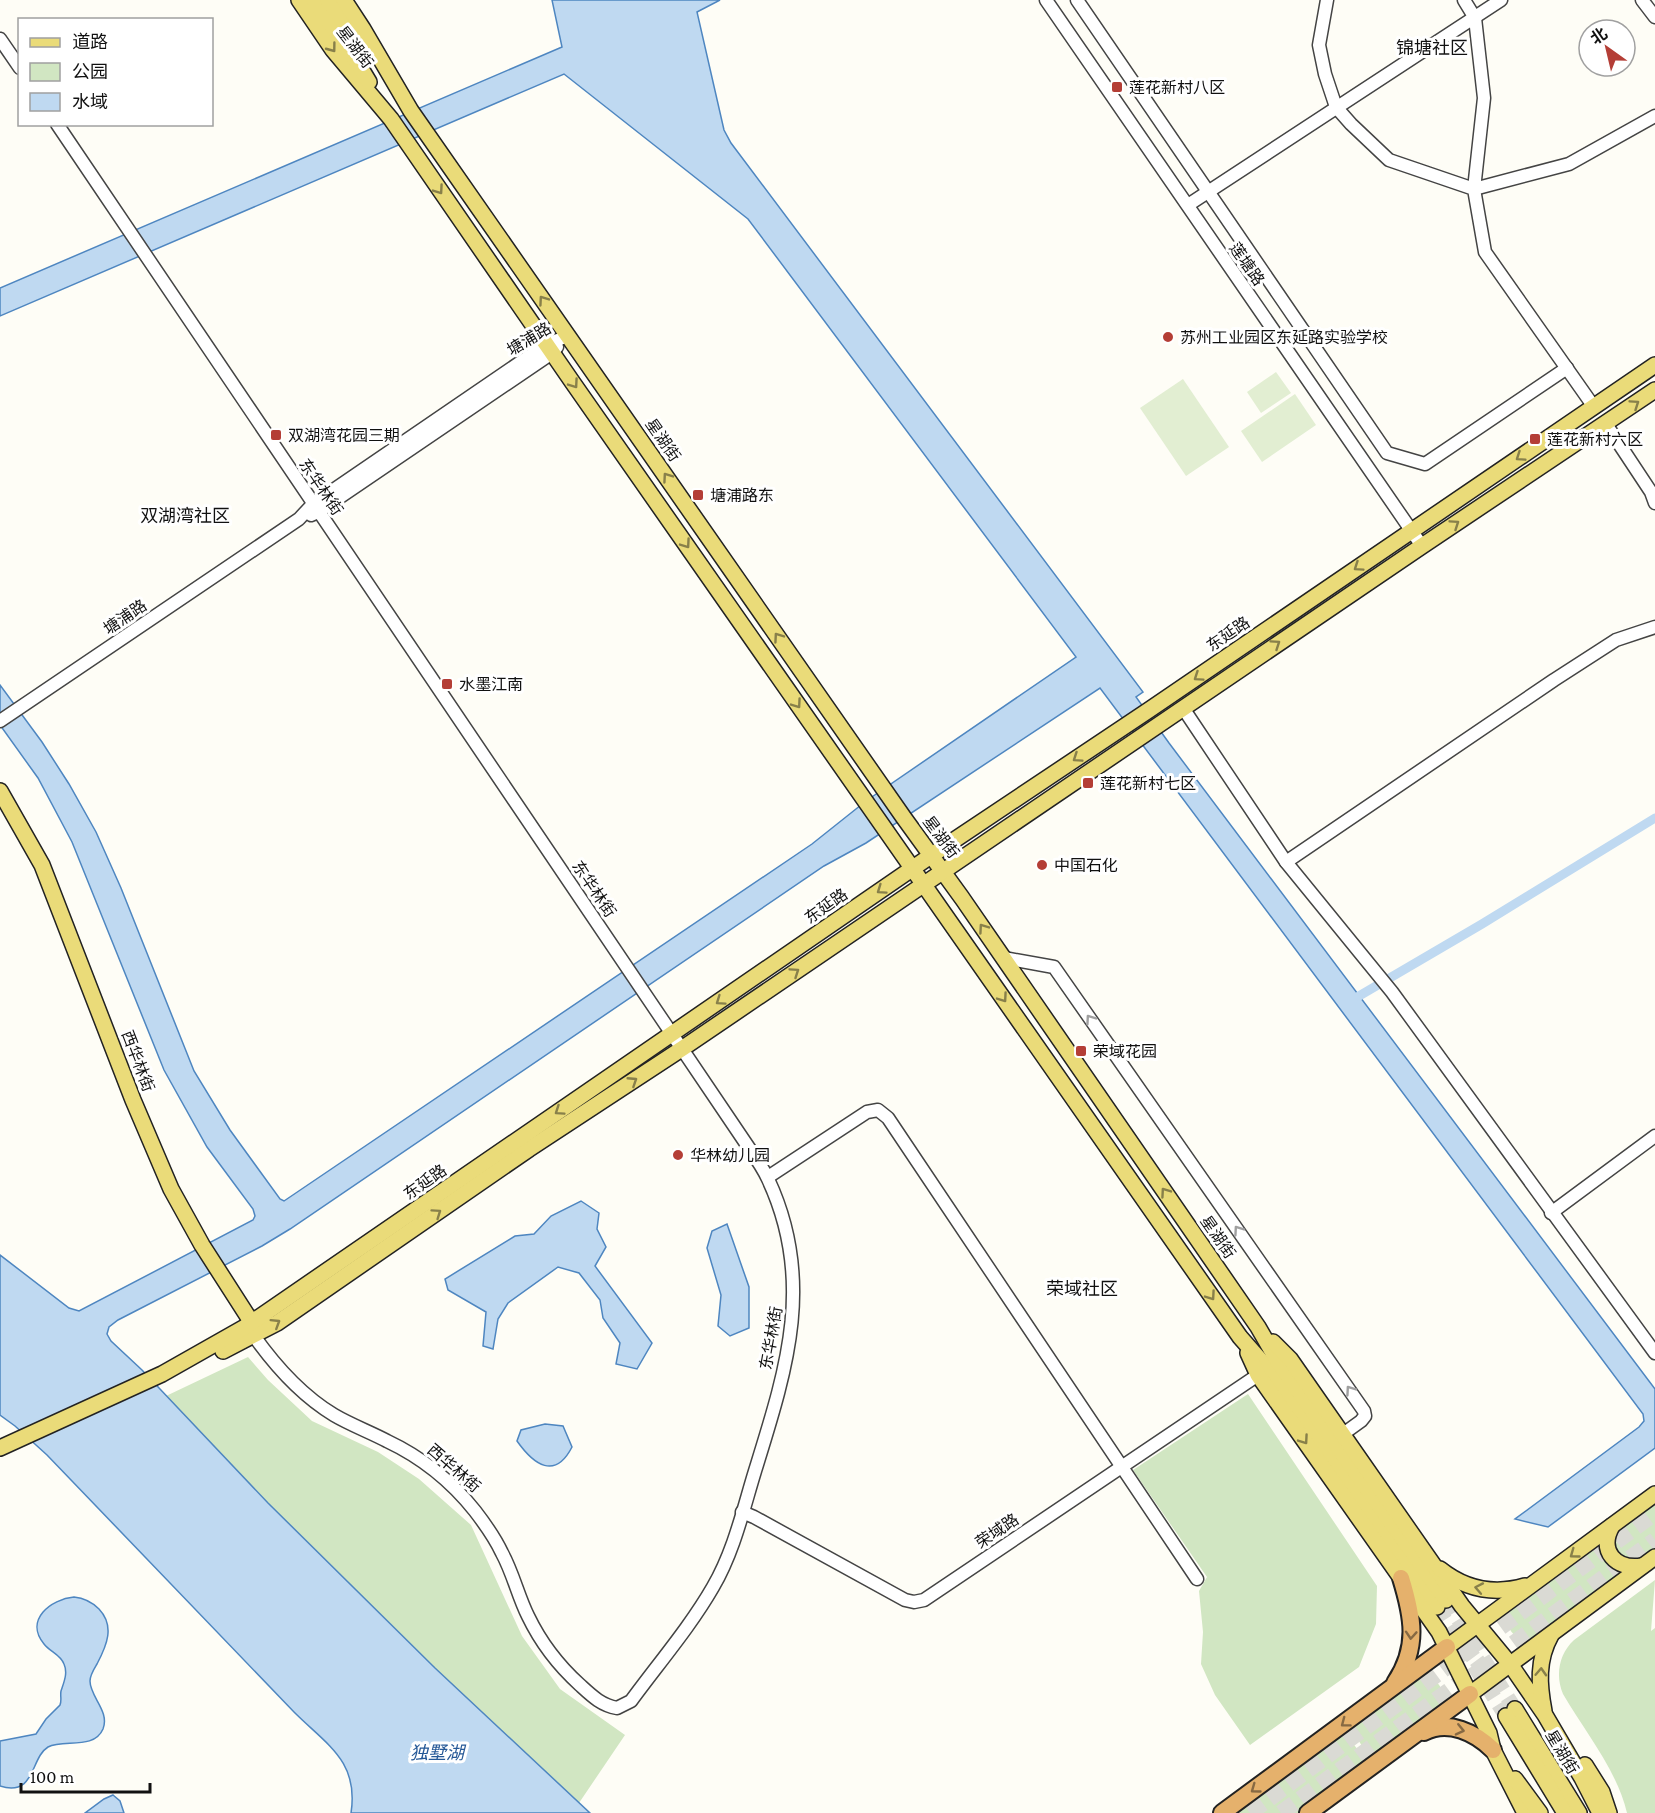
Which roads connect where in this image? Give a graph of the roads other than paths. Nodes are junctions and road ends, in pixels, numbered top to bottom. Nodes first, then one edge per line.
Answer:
1 (299, 0) edge
2 (314, 0) edge
3 (328, 0) edge
4 (344, 0) edge
5 (1046, 0) edge
6 (1077, 0) edge
7 (1327, 0) edge
8 (1464, 0) edge
9 (1501, 0) edge
10 (1642, 0) edge
11 (1655, 17) edge
12 (1475, 18) junction
13 (0, 39) edge
14 (18, 65) edge
15 (407, 105) junction
16 (1336, 107) junction
17 (1655, 116) edge
18 (389, 117) junction
19 (58, 126) edge
20 (1474, 189) junction
21 (1208, 192) junction
22 (1188, 205) junction
23 (568, 336) junction
24 (549, 348) junction
25 (1655, 365) edge
26 (1568, 368) junction
27 (1655, 390) edge
28 (1594, 406) junction
29 (1606, 424) junction
30 (1655, 503) edge
31 (315, 508) junction
32 (1412, 530) junction
33 (1422, 546) junction
34 (1655, 627) edge
35 (1183, 708) junction
36 (0, 722) edge
37 (0, 791) edge
38 (0, 808) edge
39 (932, 855) junction
40 (1286, 862) junction
41 (912, 868) junction
42 (943, 870) junction
43 (924, 884) junction
44 (1004, 958) junction
45 (673, 1033) junction
46 (683, 1048) junction
47 (1655, 1136) edge
48 (768, 1177) junction
49 (1551, 1213) junction
50 (198, 1247) junction
51 (1258, 1327) junction
52 (250, 1329) junction
53 (1240, 1337) junction
54 (1655, 1353) edge
55 (1258, 1376) junction
56 (1343, 1434) junction
57 (5, 1451) edge
58 (1122, 1466) junction
59 (1655, 1494) edge
60 (742, 1512) junction
61 (1612, 1526) junction
62 (1655, 1557) edge
63 (1432, 1562) junction
64 (1642, 1566) junction
65 (1401, 1578) junction
66 (1197, 1579) dead end
67 (1533, 1584) junction
68 (1478, 1624) junction
69 (1555, 1631) junction
70 (1447, 1647) junction
71 (1510, 1664) junction
72 (1392, 1688) junction
73 (1470, 1694) junction
74 (601, 1703) joint
75 (1545, 1715) junction
76 (1560, 1738) junction
77 (1388, 1755) junction
78 (1497, 1757) junction
79 (1222, 1813) edge
80 (1308, 1813) edge
81 (1525, 1813) edge
82 (1540, 1813) edge
83 (1565, 1813) edge
84 (1579, 1813) edge
85 (1600, 1813) edge
86 (1609, 1813) edge

1 -> 18 main road, 星湖街
2 - 18 main road, 星湖街
3 - 15 main road, 星湖街
4 - 15 main road, 星湖街
5 - 22 street, 莲塘路
6 - 21 street
7 - 16 street
8 - 12 street
9 - 12 street
10 - 11 street
12 - 16 street
12 - 20 street
13 - 14 street
23 -> 15 main road, 星湖街
16 - 20 street
16 - 21 street
17 - 20 street
18 -> 24 main road, 星湖街
19 - 31 street, 东华林街
20 - 26 street
21 - 22 street
21 - 26 street
22 - 32 street, 莲塘路
23 - 24 street, 塘浦路
39 -> 23 main road, 星湖街
24 - 31 street, 塘浦路
24 -> 41 main road, 星湖街
25 - 28 main road, 东延路
26 - 28 street
29 -> 27 main road, 东延路
28 -> 32 main road, 东延路
29 - 30 street
33 -> 29 main road, 东延路
31 - 36 street, 塘浦路
31 - 45 street, 东华林街
32 - 33 street, 莲塘路
32 -> 39 main road, 东延路
35 -> 33 main road, 东延路
34 - 40 street
35 - 40 street
35 - 42 main road, 东延路
37 - 50 main road, 西华林街
38 - 50 main road, 西华林街
39 - 41 main road, 东延路
39 - 42 main road, 星湖街
40 - 49 street
41 - 43 main road, 星湖街
41 -> 45 main road, 东延路
42 - 43 main road, 东延路
44 -> 42 main road, 星湖街
46 -> 43 main road, 东延路
43 -> 53 main road, 星湖街
51 -> 44 main road, 星湖街
56 -> 44 street
45 - 46 street, 东华林街
45 -> 52 main road, 东延路
46 - 48 street, 东华林街
52 -> 46 main road, 东延路
47 - 49 street
48 - 58 street
48 - 60 street, 东华林街
49 - 54 street
50 - 52 main road, 西华林街
51 - 53 main road, 星湖街
51 - 56 main road
52 - 57 main road, 东延路
52 - 74 street, 西华林街
53 - 55 main road
55 - 58 street, 荣域路
55 -> 65 main road
56 - 63 main road
58 - 60 street, 荣域路
58 - 66 street
59 - 61 main road
60 - 74 street, 东华林街
61 - 64 main road
61 -> 67 main road
62 - 64 main road
67 -> 63 main road
63 - 68 main road
64 - 69 main road
65 - 70 main road
65 -> 72 highway
67 - 68 main road
68 - 70 main road
68 - 71 main road
69 - 71 main road
75 -> 69 main road
70 - 72 highway
70 - 73 main road
71 - 73 main road
71 - 75 main road
72 -> 79 highway
73 - 77 highway
73 - 78 main road
75 - 76 main road
76 - 85 main road
76 - 86 main road
77 -> 78 highway
77 - 80 highway
78 - 81 main road
78 - 82 main road
83 - 84 main road, 星湖街

